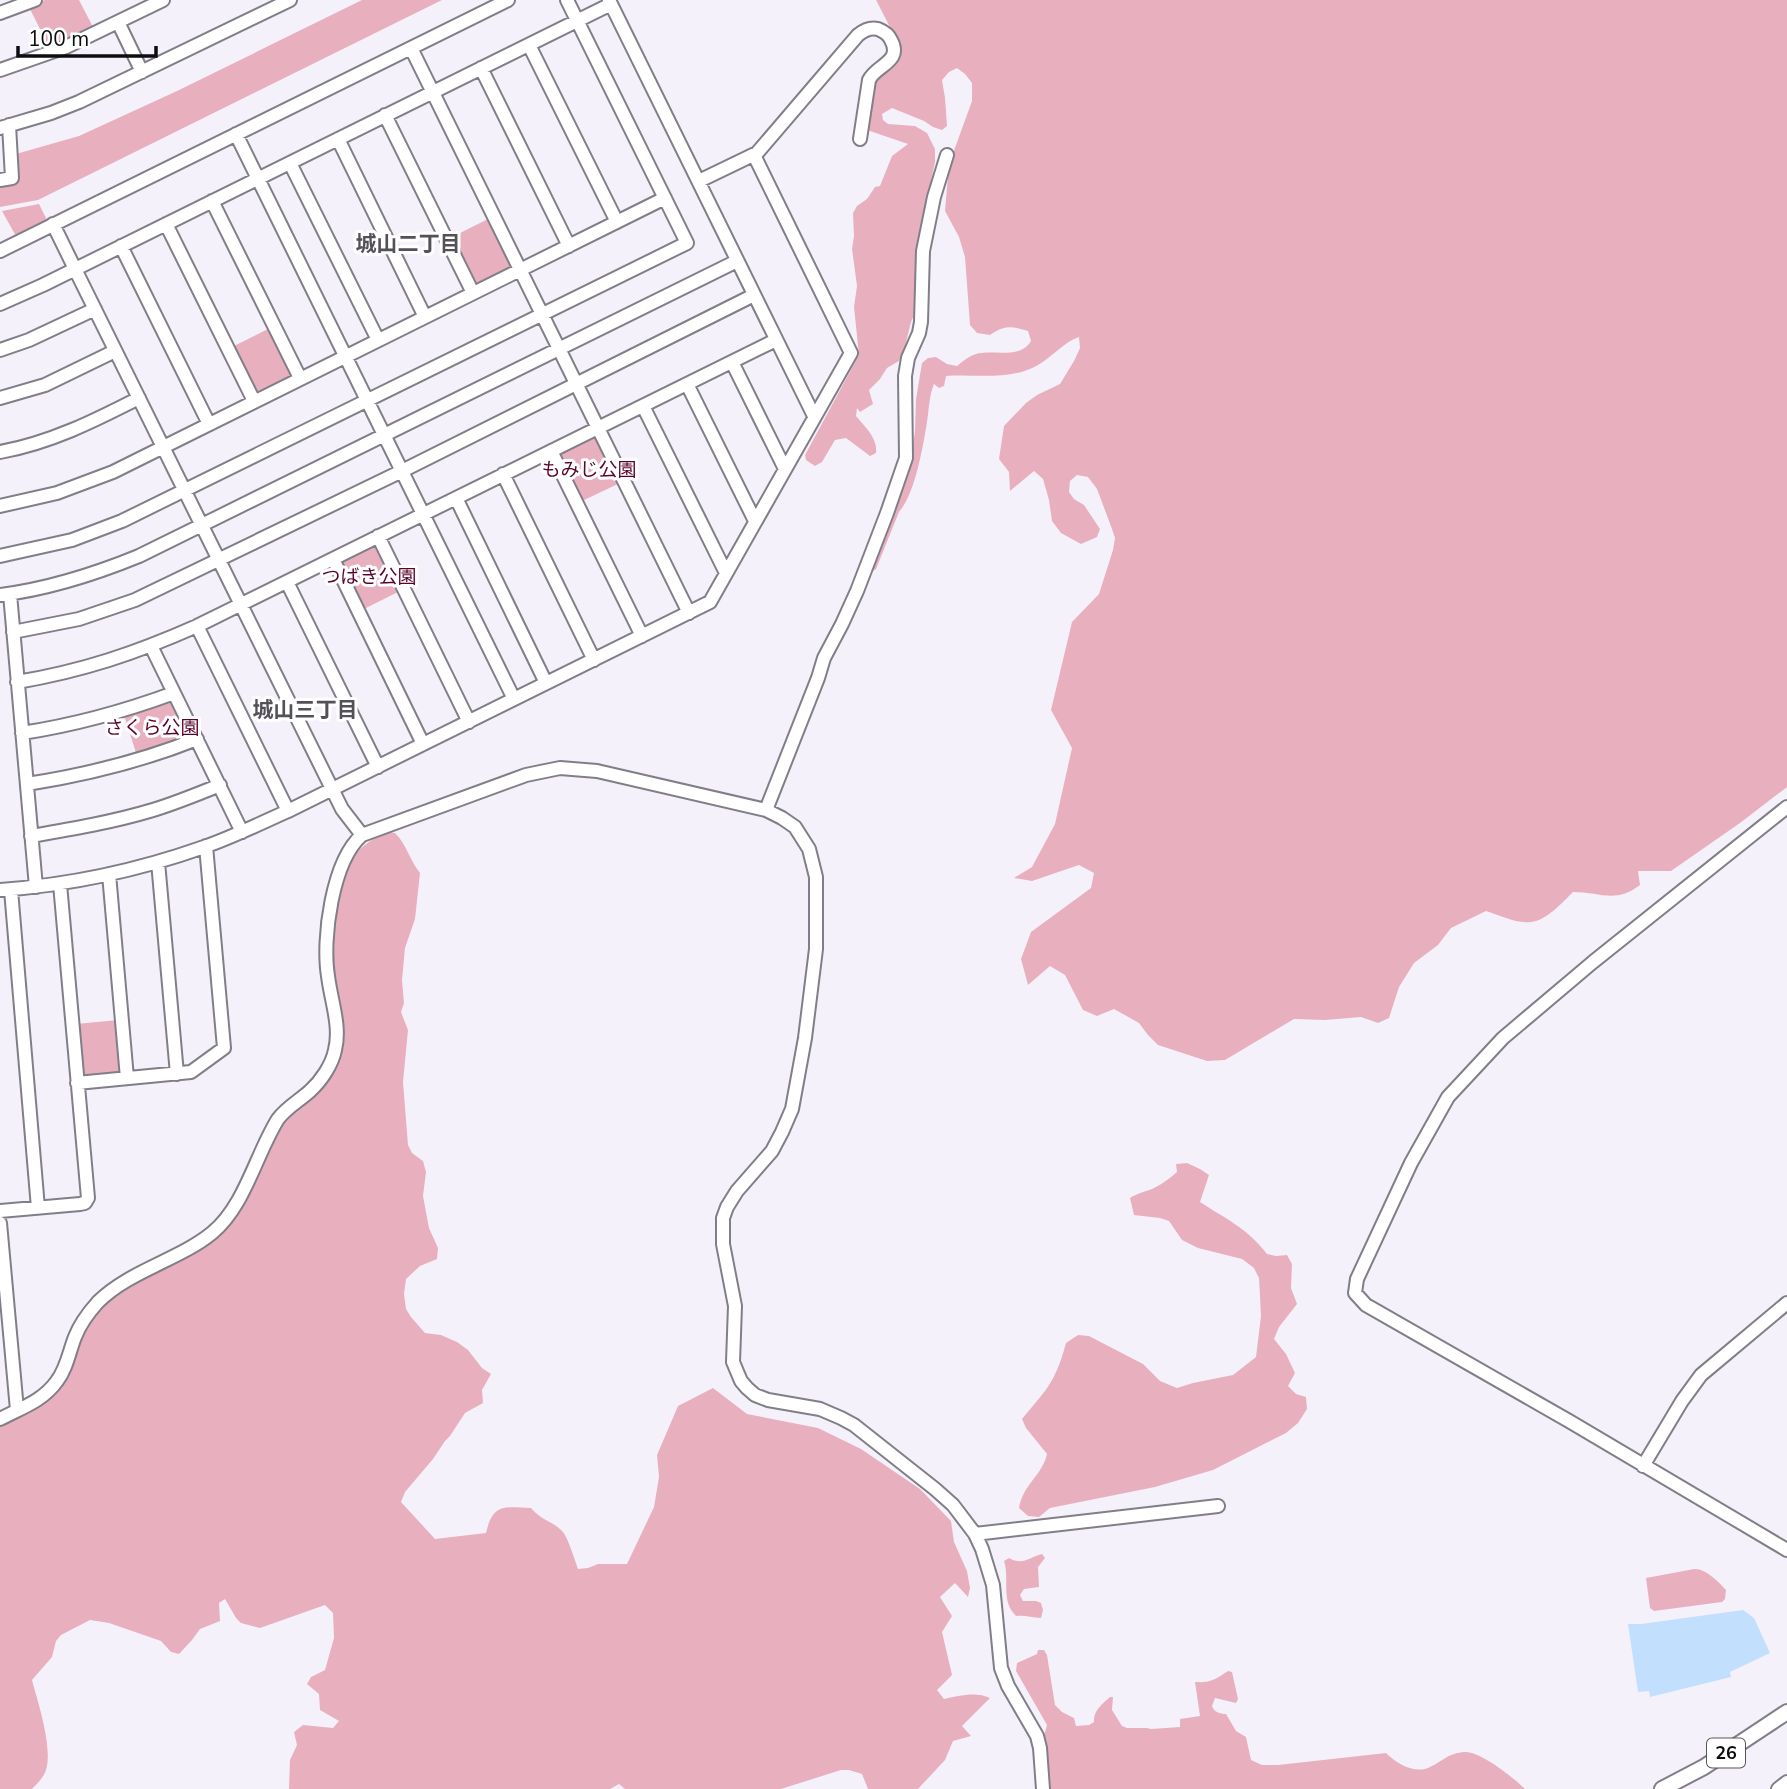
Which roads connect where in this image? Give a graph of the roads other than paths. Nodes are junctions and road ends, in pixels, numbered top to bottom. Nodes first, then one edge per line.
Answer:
1 (35, 0) edge
2 (163, 0) edge
3 (290, 0) edge
4 (508, 0) edge
5 (567, 0) edge
6 (610, 2) edge
7 (0, 13) edge
8 (578, 21) junction
9 (118, 22) junction
10 (529, 45) junction
11 (411, 48) junction
12 (481, 68) junction
13 (0, 70) edge
14 (142, 72) junction
15 (432, 92) junction
16 (385, 115) junction
17 (4, 127) edge
18 (236, 134) junction
19 (338, 139) junction
20 (860, 139) dead end
21 (754, 155) junction
22 (947, 155) dead end
23 (290, 163) junction
24 (258, 179) junction
25 (0, 180) edge
26 (699, 181) junction
27 (665, 198) junction
28 (212, 201) junction
29 (617, 222) junction
30 (53, 224) junction
31 (166, 224) junction
32 (121, 246) junction
33 (569, 246) junction
34 (0, 251) edge
35 (737, 261) junction
36 (75, 269) junction
37 (521, 270) junction
38 (472, 293) junction
39 (754, 295) junction
40 (0, 304) edge
41 (95, 309) junction
42 (542, 314) junction
43 (425, 317) junction
44 (378, 340) junction
45 (776, 340) junction
46 (559, 349) junction
47 (0, 350) edge
48 (116, 351) junction
49 (345, 356) junction
50 (732, 362) junction
51 (300, 378) junction
52 (576, 383) junction
53 (687, 384) junction
54 (0, 398) edge
55 (139, 398) junction
56 (254, 401) junction
57 (368, 401) junction
58 (643, 406) junction
59 (814, 416) junction
60 (209, 424) junction
61 (598, 428) junction
62 (384, 435) junction
63 (163, 446) junction
64 (551, 451) junction
65 (0, 452) edge
66 (785, 468) junction
67 (402, 471) junction
68 (503, 474) junction
69 (184, 491) junction
70 (456, 498) junction
71 (0, 506) edge
72 (423, 514) junction
73 (755, 521) junction
74 (202, 526) junction
75 (378, 536) junction
76 (0, 556) edge
77 (333, 559) junction
78 (219, 560) junction
79 (726, 573) junction
80 (287, 582) junction
81 (5, 594) edge
82 (241, 604) junction
83 (689, 613) junction
84 (197, 626) junction
85 (13, 632) junction
86 (642, 636) junction
87 (151, 646) junction
88 (594, 660) junction
89 (18, 682) junction
90 (546, 683) junction
91 (174, 693) junction
92 (514, 699) junction
93 (469, 722) junction
94 (22, 733) junction
95 (197, 739) junction
96 (423, 744) junction
97 (378, 767) junction
98 (27, 784) junction
99 (220, 785) junction
100 (332, 789) junction
101 (1787, 807) edge
102 (766, 810) junction
103 (288, 811) junction
104 (242, 832) junction
105 (362, 835) junction
106 (31, 836) junction
107 (206, 846) junction
108 (158, 862) junction
109 (109, 874) junction
110 (60, 884) junction
111 (36, 887) junction
112 (5, 890) edge
113 (177, 1074) junction
114 (127, 1078) junction
115 (77, 1083) junction
116 (38, 1208) junction
117 (0, 1211) edge
118 (0, 1223) edge
119 (1787, 1303) edge
120 (17, 1410) junction
121 (0, 1419) edge
122 (1643, 1466) junction
123 (1218, 1506) dead end
124 (975, 1534) junction
125 (1787, 1550) edge
126 (1787, 1712) edge
127 (1787, 1782) edge
128 (1043, 1789) edge
129 (1662, 1789) edge
130 (1778, 1789) edge

1 - 7 street
2 - 9 street
3 - 14 street
4 - 11 street
5 - 8 street
6 - 8 street
6 - 26 street
8 - 10 street
8 - 27 street
9 - 13 street
9 - 14 street
10 - 12 street
10 - 29 street
11 - 15 street
11 - 18 street
12 - 15 street
12 - 33 street
14 - 17 street
15 - 16 street
15 - 37 street
16 - 19 street
16 - 38 street
17 - 25 street
18 - 24 street
18 - 30 street
19 - 23 street
19 - 43 street
20 - 21 street
21 - 26 street
21 - 59 street
22 - 102 street
23 - 24 street
23 - 44 street
24 - 28 street
24 - 49 street
26 - 35 street
27 - 29 street
27 - 42 street
28 - 31 street
28 - 51 street
29 - 33 street
30 - 34 street
30 - 36 street
31 - 32 street
31 - 56 street
32 - 36 street
32 - 60 street
33 - 37 street
35 - 39 street
35 - 46 street
36 - 40 street
36 - 41 street
37 - 38 street
37 - 42 street
38 - 43 street
39 - 45 street
39 - 52 street
41 - 47 street
41 - 48 street
42 - 46 street
42 - 57 street
43 - 44 street
44 - 49 street
45 - 50 street
45 - 59 street
46 - 52 street
46 - 62 street
48 - 54 street
48 - 55 street
49 - 51 street
49 - 57 street
50 - 53 street
50 - 66 street
51 - 56 street
52 - 61 street
52 - 67 street
53 - 58 street
53 - 73 street
55 - 63 street
55 - 65 street
56 - 60 street
57 - 62 street
57 - 69 street
58 - 61 street
58 - 79 street
59 - 66 street
60 - 63 street
61 - 64 street
61 - 83 street
62 - 67 street
62 - 74 street
63 - 69 street
63 - 71 street
64 - 68 street
64 - 86 street
66 - 73 street
67 - 72 street
67 - 78 street
68 - 70 street
68 - 88 street
69 - 74 street
69 - 76 street
70 - 72 street
70 - 90 street
72 - 75 street
72 - 92 street
73 - 79 street
74 - 78 street
74 - 81 street
75 - 77 street
75 - 93 street
77 - 80 street
77 - 96 street
78 - 82 street
78 - 85 street
79 - 83 street
80 - 82 street
80 - 97 street
81 - 85 street
82 - 84 street
82 - 100 street
83 - 86 street
84 - 87 street
84 - 103 street
85 - 89 street
86 - 88 street
87 - 89 street
87 - 91 street
88 - 90 street
89 - 94 street
90 - 92 street
91 - 94 street
91 - 95 street
92 - 93 street
93 - 96 street
94 - 98 street
95 - 98 street
95 - 99 street
96 - 97 street
97 - 100 street
98 - 106 street
99 - 104 street
99 - 106 street
100 - 103 street
100 - 105 street
101 - 122 street
102 - 105 street
102 - 124 street
103 - 104 street
104 - 107 street
105 - 120 street
106 - 111 street
107 - 108 street
107 - 113 street
108 - 109 street
108 - 113 street
109 - 110 street
109 - 114 street
110 - 111 street
110 - 115 street
111 - 112 street
112 - 116 street
113 - 114 street
114 - 115 street
115 - 116 street
116 - 117 street
118 - 120 street
119 - 122 street
120 - 121 street
122 - 125 street
123 - 124 street
124 - 128 street
126 - 129 main road, 26
127 - 130 street

